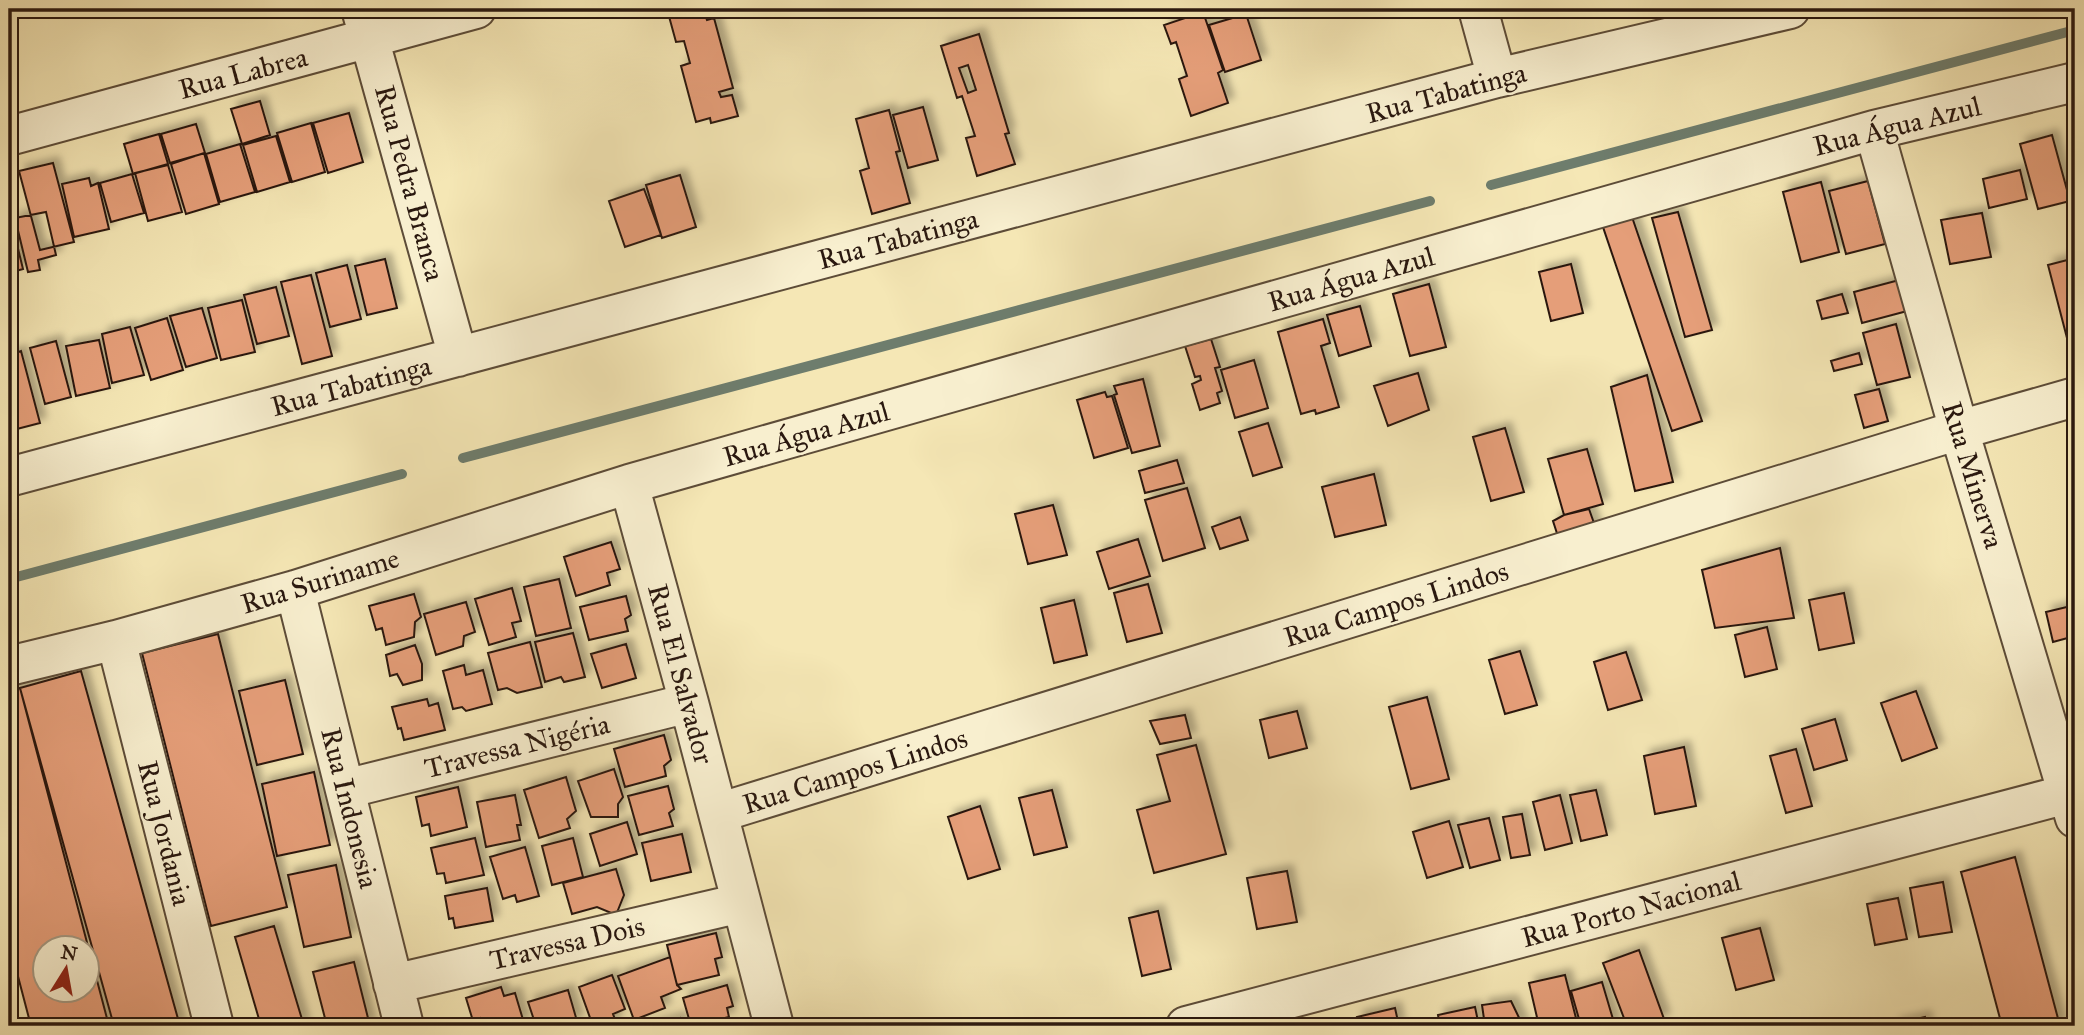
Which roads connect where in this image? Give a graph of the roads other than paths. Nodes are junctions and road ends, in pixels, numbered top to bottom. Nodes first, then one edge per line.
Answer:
1 (476, 9) edge
2 (1478, 9) edge
3 (1790, 9) edge
4 (366, 24) edge
5 (1497, 78) junction
6 (2075, 82) edge
7 (1874, 130) junction
8 (9, 136) edge
9 (458, 358) junction
10 (2075, 397) edge
11 (1959, 430) junction
12 (9, 477) edge
13 (629, 484) junction
14 (295, 590) junction
15 (116, 640) junction
16 (9, 666) edge
17 (690, 703) junction
18 (345, 789) junction
19 (2073, 802) edge
20 (718, 813) junction
21 (741, 903) junction
22 (393, 984) junction
23 (214, 1026) edge
24 (404, 1026) edge
25 (774, 1026) edge
26 (1186, 1026) edge

1 - 4 street, Rua Labrea
2 - 5 street
3 - 5 street, Rua Tabatinga
4 - 8 street, Rua Labrea
4 - 9 street, Rua Pedra Branca
5 - 9 street, Rua Tabatinga
6 - 7 street, Rua Água Azul
7 - 11 street, Rua Minerva
7 - 13 street, Rua Água Azul
9 - 12 street, Rua Tabatinga
10 - 11 street, Rua Campos Lindos
11 - 19 street, Rua Minerva
11 - 20 street, Rua Campos Lindos
13 - 14 street, Rua Suriname
13 - 17 street, Rua El Salvador
14 - 15 street, Rua Suriname
14 - 18 street, Rua Indonesia
15 - 16 street, Rua Suriname
15 - 23 street, Rua Jordania
17 - 18 street, Travessa Nigéria
17 - 20 street, Rua El Salvador
18 - 22 street, Rua Indonesia
19 - 26 street, Rua Porto Nacional
20 - 21 street, Rua El Salvador
21 - 22 street, Travessa Dois
21 - 25 street, Rua El Salvador
22 - 24 street, Rua Indonesia

